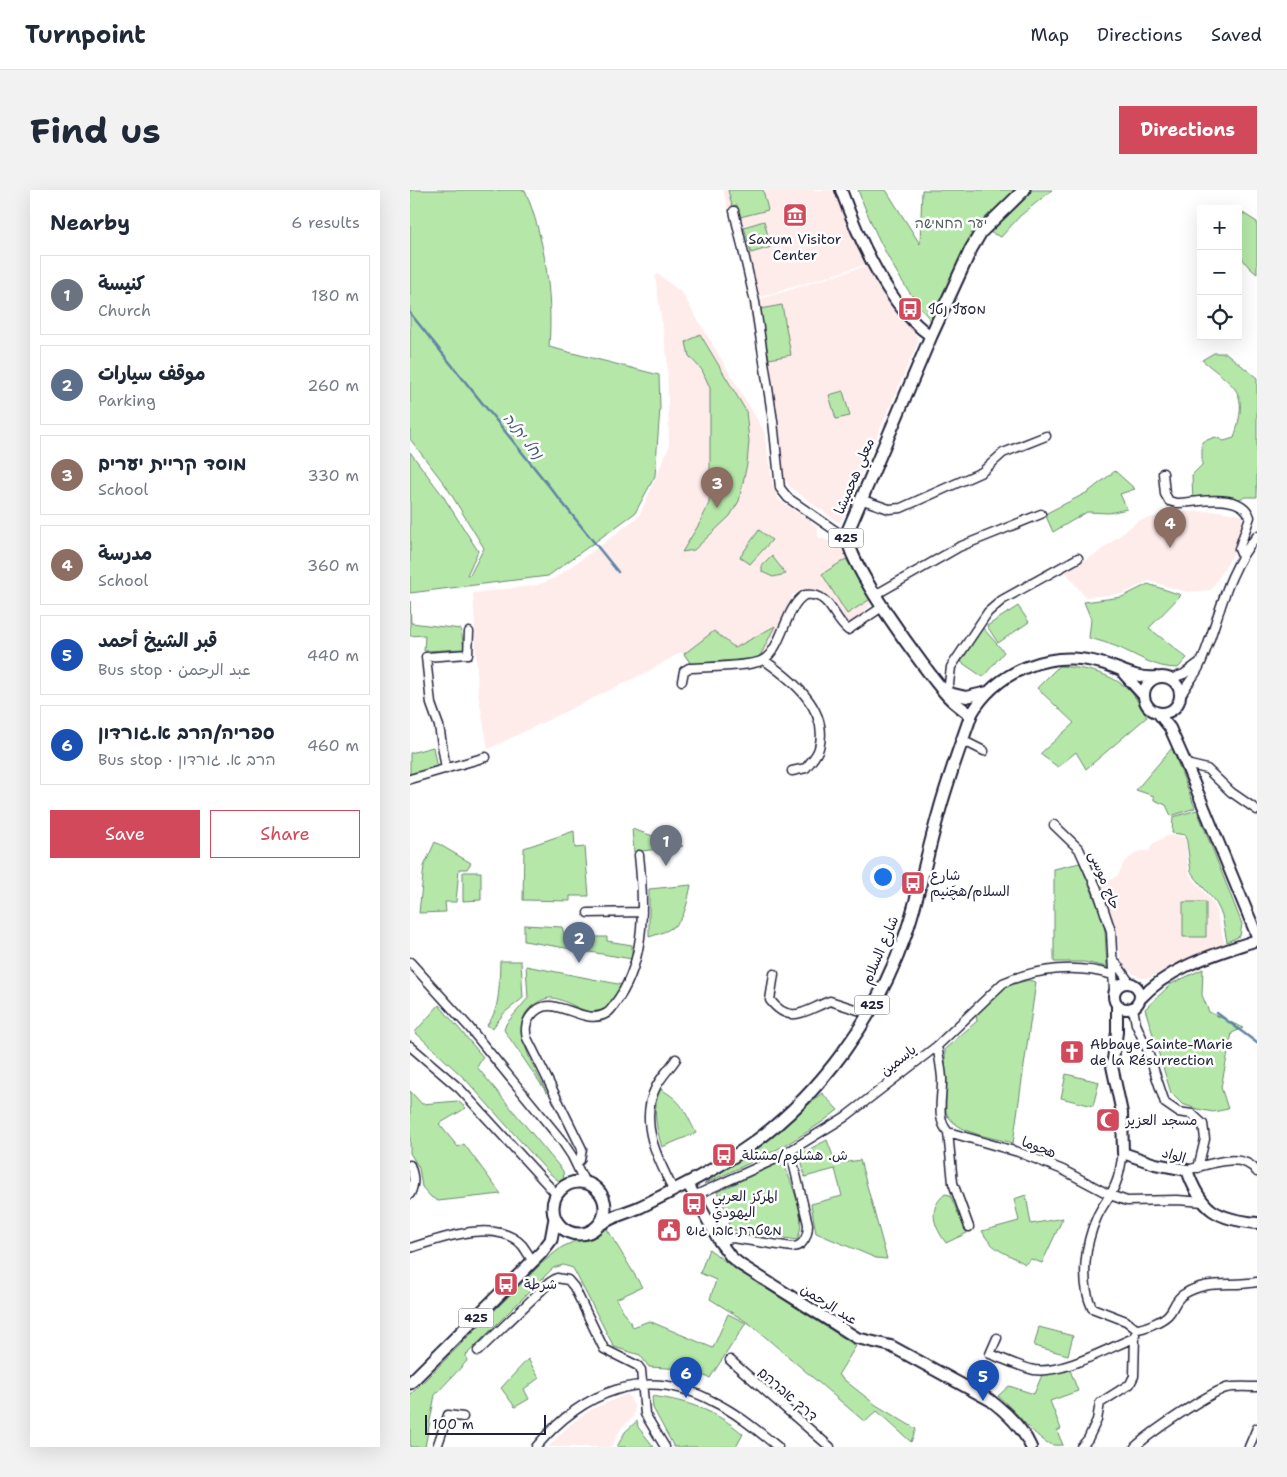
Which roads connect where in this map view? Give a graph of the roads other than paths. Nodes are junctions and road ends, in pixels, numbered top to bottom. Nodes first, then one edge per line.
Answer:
1 (841, 190) edge
2 (1024, 190) edge
3 (734, 211) dead end
4 (931, 336) junction
5 (1046, 436) dead end
6 (1163, 473) dead end
7 (860, 499) junction
8 (1041, 514) dead end
9 (1257, 536) edge
10 (846, 538) junction
11 (1242, 556) junction
12 (1078, 558) dead end
13 (875, 595) junction
14 (882, 607) junction
15 (469, 632) dead end
16 (1204, 656) junction
17 (764, 660) junction
18 (1117, 669) junction
19 (1156, 677) junction
20 (1170, 679) junction
21 (682, 681) dead end
22 (944, 692) junction
23 (989, 692) junction
24 (1144, 696) junction
25 (1178, 702) junction
26 (1158, 712) junction
27 (971, 715) junction
28 (962, 740) junction
29 (1176, 740) junction
30 (984, 750) dead end
31 (486, 758) dead end
32 (1186, 764) junction
33 (446, 769) junction
34 (792, 772) dead end
35 (410, 779) edge
36 (1257, 810) edge
37 (1054, 825) dead end
38 (639, 855) dead end
39 (642, 912) junction
40 (588, 913) dead end
41 (1257, 938) edge
42 (1112, 954) junction
43 (410, 962) edge
44 (774, 974) dead end
45 (1113, 975) junction
46 (1164, 979) junction
47 (1132, 984) junction
48 (1114, 991) junction
49 (1140, 999) junction
50 (1116, 1004) junction
51 (1131, 1008) junction
52 (867, 1014) junction
53 (1117, 1032) junction
54 (410, 1046) edge
55 (937, 1046) junction
56 (676, 1059) dead end
57 (948, 1132) junction
58 (790, 1150) junction
59 (1123, 1153) junction
60 (576, 1164) junction
61 (410, 1165) edge
62 (1198, 1168) junction
63 (1187, 1170) junction
64 (1257, 1172) edge
65 (585, 1183) junction
66 (688, 1184) junction
67 (674, 1191) junction
68 (410, 1194) edge
69 (557, 1195) junction
70 (696, 1195) junction
71 (1110, 1195) junction
72 (602, 1198) junction
73 (1204, 1202) junction
74 (645, 1204) junction
75 (555, 1218) junction
76 (1257, 1223) edge
77 (599, 1225) junction
78 (969, 1227) dead end
79 (580, 1234) junction
80 (719, 1241) junction
81 (410, 1248) edge
82 (537, 1257) junction
83 (1257, 1282) edge
84 (1136, 1328) junction
85 (997, 1338) dead end
86 (1134, 1338) junction
87 (478, 1351) dead end
88 (730, 1360) dead end
89 (410, 1383) edge
90 (644, 1384) junction
91 (1257, 1387) edge
92 (463, 1417) dead end
93 (1257, 1428) edge
94 (437, 1447) edge
95 (536, 1447) edge
96 (665, 1447) edge
97 (778, 1447) edge
98 (830, 1447) edge
99 (1031, 1447) edge
100 (1040, 1447) edge
101 (1079, 1447) edge
102 (1136, 1447) edge
103 (1250, 1447) edge

1 - 4 street
2 - 4 main road, 425
3 - 10 street
4 - 7 main road, معلي هحميشا / 425
5 - 7 street
6 - 11 street
7 - 10 main road, معلي هحميشا / 425
8 - 13 street
9 - 11 street
10 - 13 main road, 425
11 - 16 street
12 - 22 street
13 - 14 main road, 425
14 - 17 street
14 - 22 main road, 425
15 - 33 street
16 - 20 street
16 - 25 street
17 - 21 street
17 - 34 street
18 - 19 street, شارع السلام
18 - 23 street, شارع السلام
18 - 24 street, شارع السلام
19 - 20 street
19 - 24 street
20 - 25 street
22 - 23 street
22 - 27 main road, 425
23 - 27 street, شارع السلام
24 - 26 street
25 - 26 street
25 - 29 street
26 - 29 street
27 - 28 main road, شارع السلام / 425
28 - 30 street
28 - 52 main road, شارع السلام / 425
29 - 32 street
31 - 33 street
32 - 36 street
32 - 41 street
33 - 35 street
37 - 42 street, حاج موسى
38 - 39 street
39 - 40 street
39 - 60 street
41 - 46 street
42 - 45 street, حاج موسى
42 - 47 street, حاج موسى
43 - 60 street
44 - 52 street
45 - 48 street, حاج موسى
45 - 55 street, ياسمين
46 - 47 street
46 - 49 street
47 - 48 street
47 - 49 street
48 - 50 street
49 - 51 street
50 - 51 street
50 - 53 street
51 - 53 street
51 - 62 street
52 - 66 main road, شارع السلام / 425
53 - 59 street
54 - 69 street
55 - 57 street
55 - 58 street, ياسمين
56 - 67 street
57 - 71 street, هحوما
57 - 78 street
58 - 70 street, ياسمين
58 - 80 street
59 - 63 street, الواد
59 - 71 street
60 - 65 street
61 - 68 street
62 - 63 street
62 - 64 street
63 - 73 street, الواد
65 - 69 main road
65 - 72 main road, 425
66 - 67 main road, شارع السلام / 425
66 - 70 street, عبد الرحمن
67 - 74 main road, شارع السلام / 425
69 - 75 main road, 425
70 - 80 street, عبد الرحمن
71 - 73 street, هحوما
71 - 84 street
72 - 74 main road, شارع السلام / 425
72 - 77 main road
73 - 76 street, الواد
74 - 77 main road, شارع السلام / 425
75 - 79 main road
75 - 82 main road, 425
77 - 79 main road, 425
79 - 82 main road, 425
80 - 99 street, عبد الرحمن
81 - 82 street
82 - 89 main road, 425
83 - 84 street
84 - 86 street
85 - 86 street
86 - 101 street
87 - 90 street
88 - 98 street, דרך אברהם
90 - 95 street
90 - 96 street
90 - 97 street
91 - 102 street
92 - 94 street
93 - 103 street
99 - 100 street

